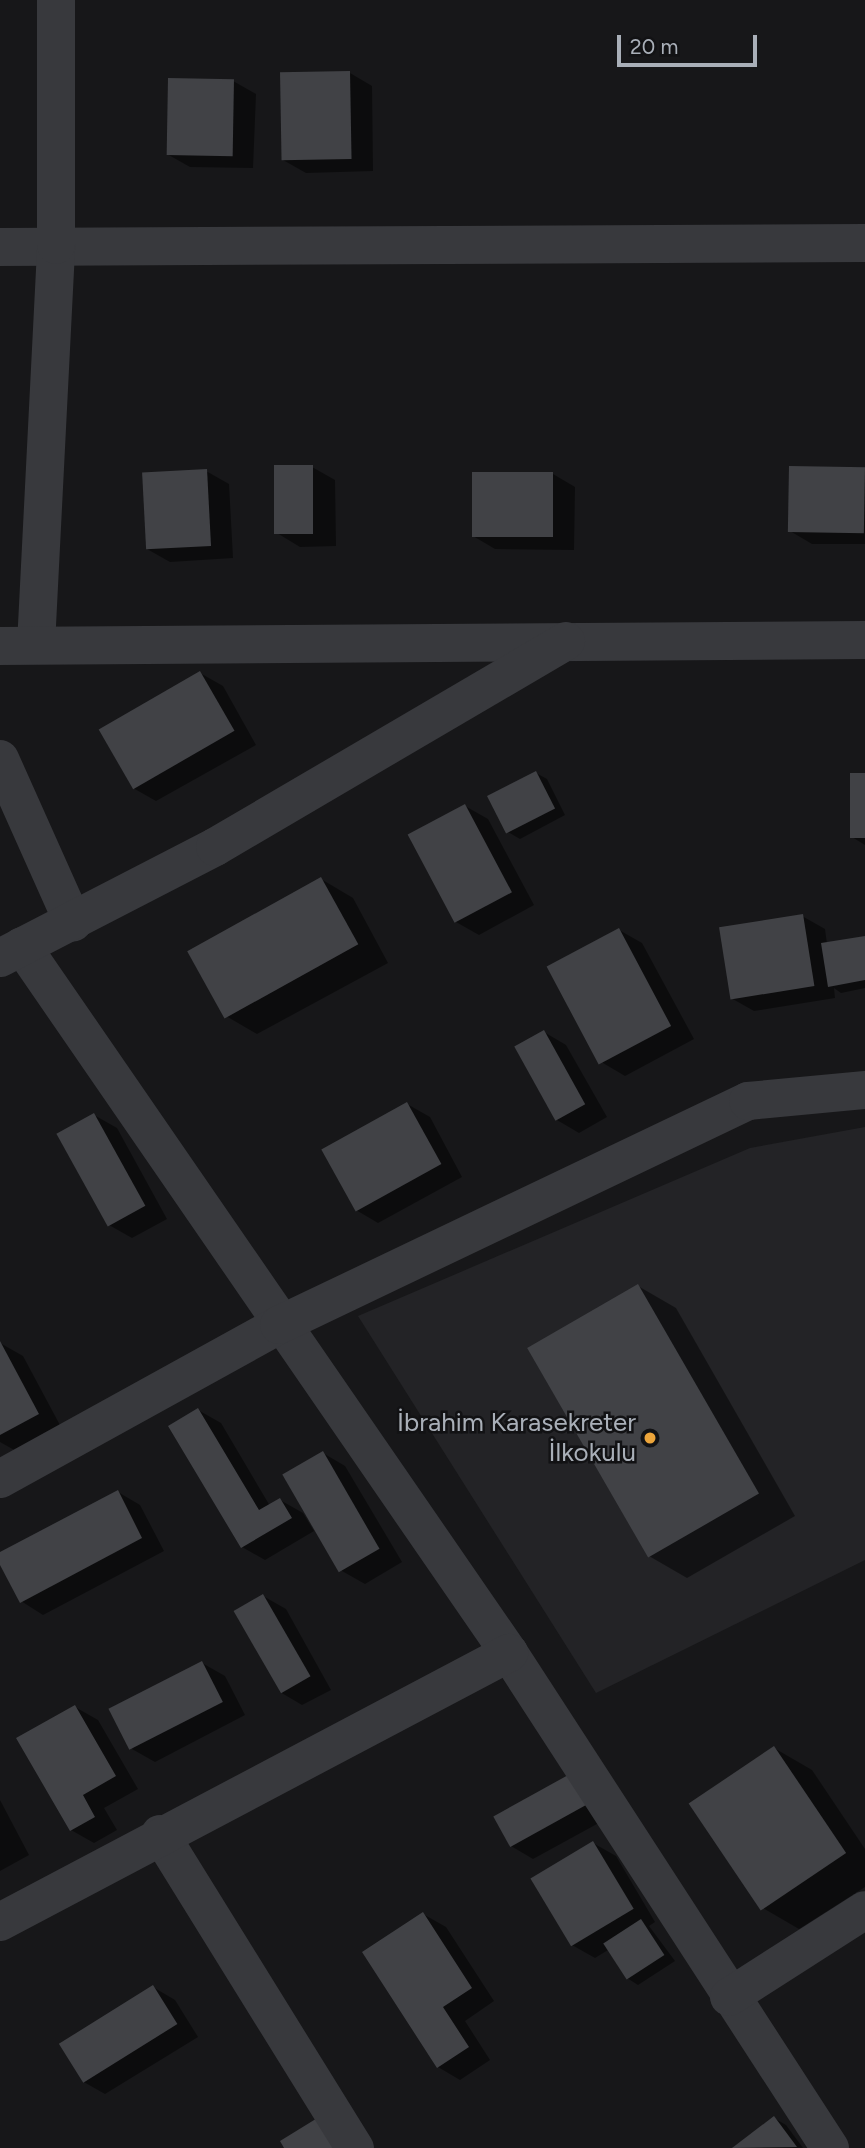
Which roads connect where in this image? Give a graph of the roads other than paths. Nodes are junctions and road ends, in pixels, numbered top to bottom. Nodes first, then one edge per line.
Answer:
1 (56, 0) edge
2 (865, 243) edge
3 (55, 245) junction
4 (0, 247) edge
5 (865, 640) edge
6 (566, 641) junction
7 (18, 645) edge
8 (0, 758) edge
9 (73, 922) junction
10 (11, 952) edge
11 (865, 1090) edge
12 (279, 1325) junction
13 (0, 1479) edge
14 (509, 1653) junction
15 (160, 1834) junction
16 (865, 1910) edge
17 (0, 1922) edge
18 (729, 1997) junction
19 (355, 2148) edge
20 (830, 2148) edge

1 - 3 street
2 - 3 street
3 - 4 street
3 - 7 street
5 - 6 street
6 - 7 street
6 - 9 street
8 - 9 street
9 - 10 street
10 - 12 street
11 - 12 street
12 - 13 street
12 - 14 street
14 - 15 street
14 - 18 street
15 - 17 street
15 - 19 street
16 - 18 street
18 - 20 street

